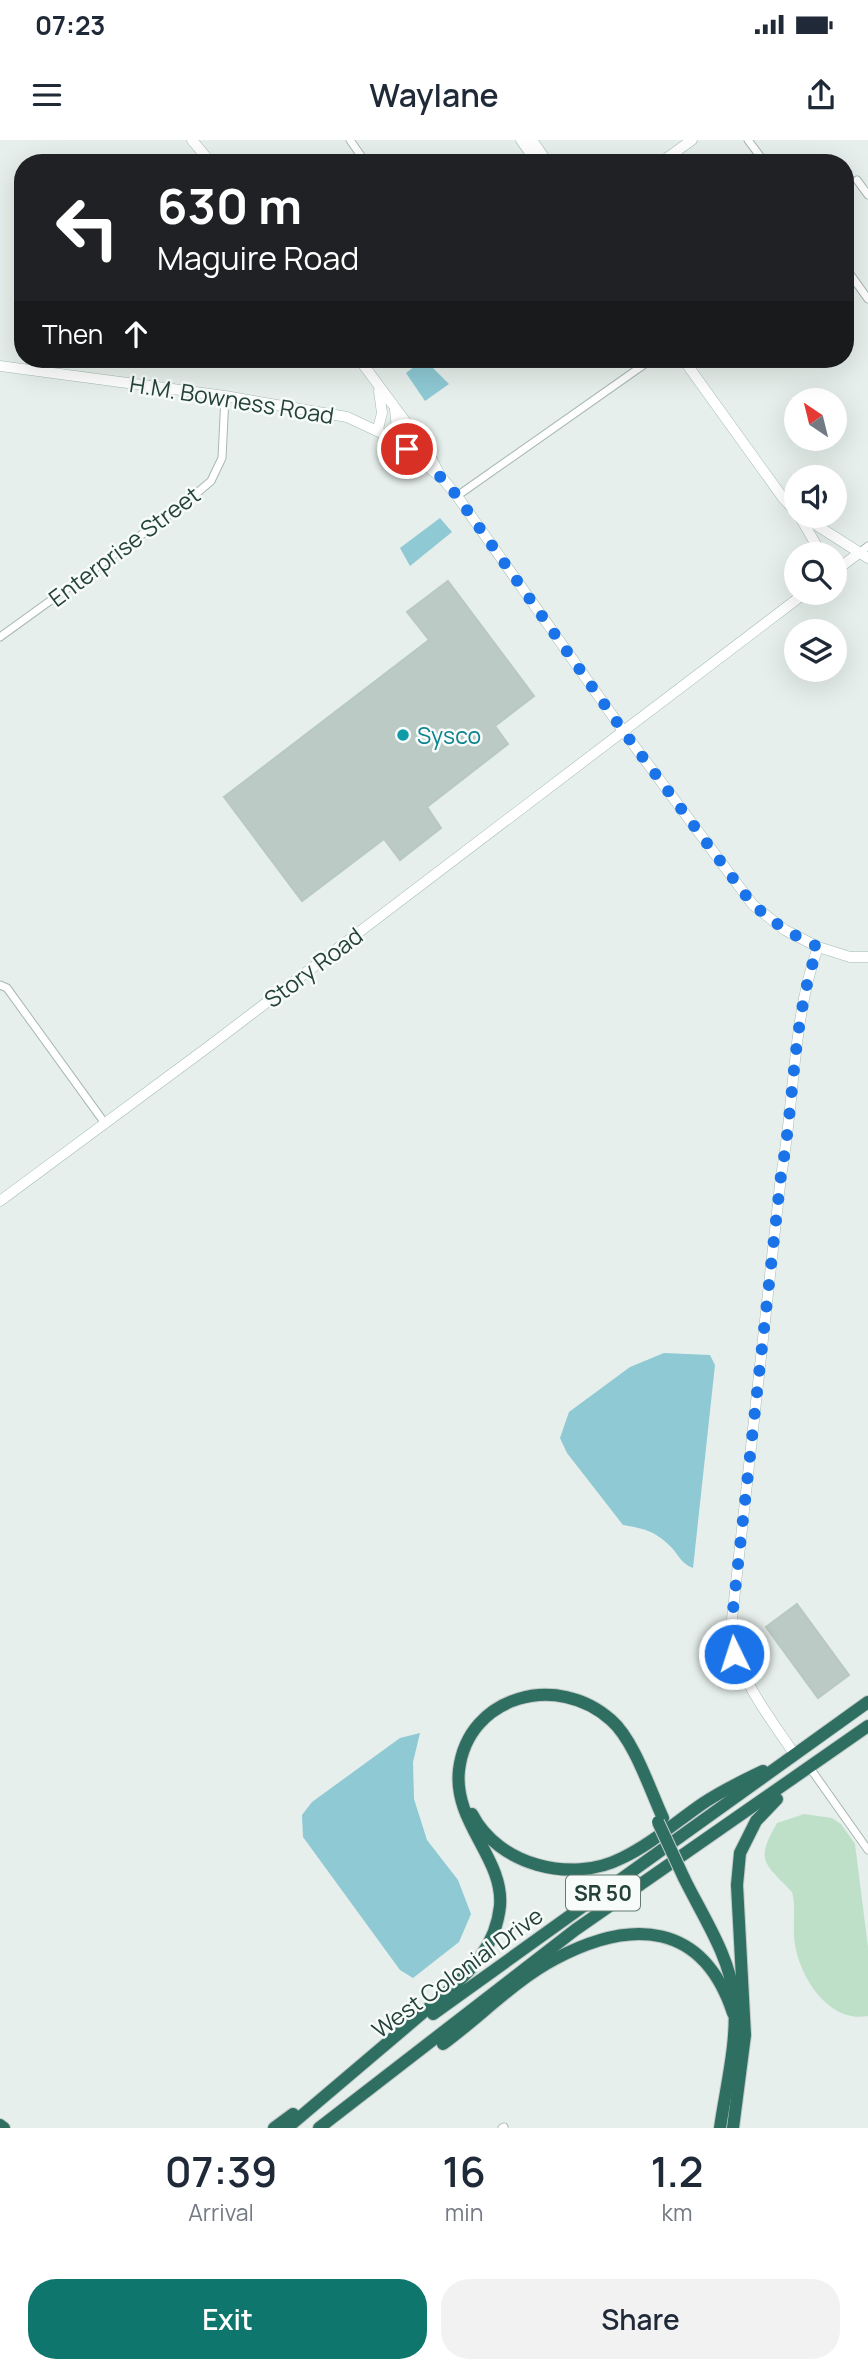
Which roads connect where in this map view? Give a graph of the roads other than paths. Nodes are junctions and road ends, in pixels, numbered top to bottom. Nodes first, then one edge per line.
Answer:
1 (192, 140) edge
2 (692, 140) edge
3 (204, 154) edge
4 (673, 154) edge
5 (857, 180) dead end
6 (868, 195) edge
7 (854, 280) edge
8 (868, 299) edge
9 (15, 368) edge
10 (366, 368) edge
11 (639, 368) edge
12 (689, 368) edge
13 (375, 381) junction
14 (225, 396) junction
15 (393, 404) junction
16 (378, 429) junction
17 (392, 438) junction
18 (443, 479) junction
19 (457, 496) junction
20 (784, 500) edge
21 (822, 528) edge
22 (865, 552) edge
23 (847, 563) edge
24 (789, 605) edge
25 (0, 638) edge
26 (624, 732) junction
27 (818, 947) junction
28 (868, 957) edge
29 (0, 985) edge
30 (104, 1122) junction
31 (0, 1201) edge
32 (868, 1702) edge
33 (868, 1726) edge
34 (795, 1755) junction
35 (809, 1769) junction
36 (660, 1820) junction
37 (868, 1850) edge
38 (687, 1876) junction
39 (742, 1991) junction
40 (733, 2013) junction
41 (394, 2071) junction
42 (337, 2083) junction
43 (274, 2128) edge
44 (287, 2128) edge
45 (319, 2128) edge
46 (720, 2128) edge
47 (733, 2128) edge

1 - 3 street
2 - 4 street
5 - 6 street
7 - 8 street
9 - 14 street, H.M. Bowness Road
10 - 13 street
11 - 19 street
12 - 20 street
13 - 15 street
13 - 16 street
14 - 16 street, H.M. Bowness Road
14 - 25 street, Enterprise Street
15 - 17 street
15 - 18 street
16 - 17 street, H.M. Bowness Road
17 - 18 street, H.M. Bowness Road
18 - 19 street
19 - 26 street
21 - 22 street
22 - 23 street
24 - 26 street, Story Road
26 - 27 street
26 - 30 street, Story Road
27 - 28 street
27 - 34 street
29 - 30 street
30 - 31 street, Story Road
32 - 34 highway, West Colonial Drive / SR 50
33 - 35 highway, West Colonial Drive / SR 50
34 - 36 highway
34 - 42 highway, West Colonial Drive / SR 50
35 - 37 street
35 - 39 highway
35 - 41 highway, West Colonial Drive / SR 50
36 - 38 highway
36 - 42 highway
38 - 39 highway
38 - 40 highway
39 - 47 highway
40 - 41 highway
40 - 46 highway
41 - 45 highway, West Colonial Drive / SR 50
42 - 43 highway, West Colonial Drive / SR 50
42 - 44 highway

